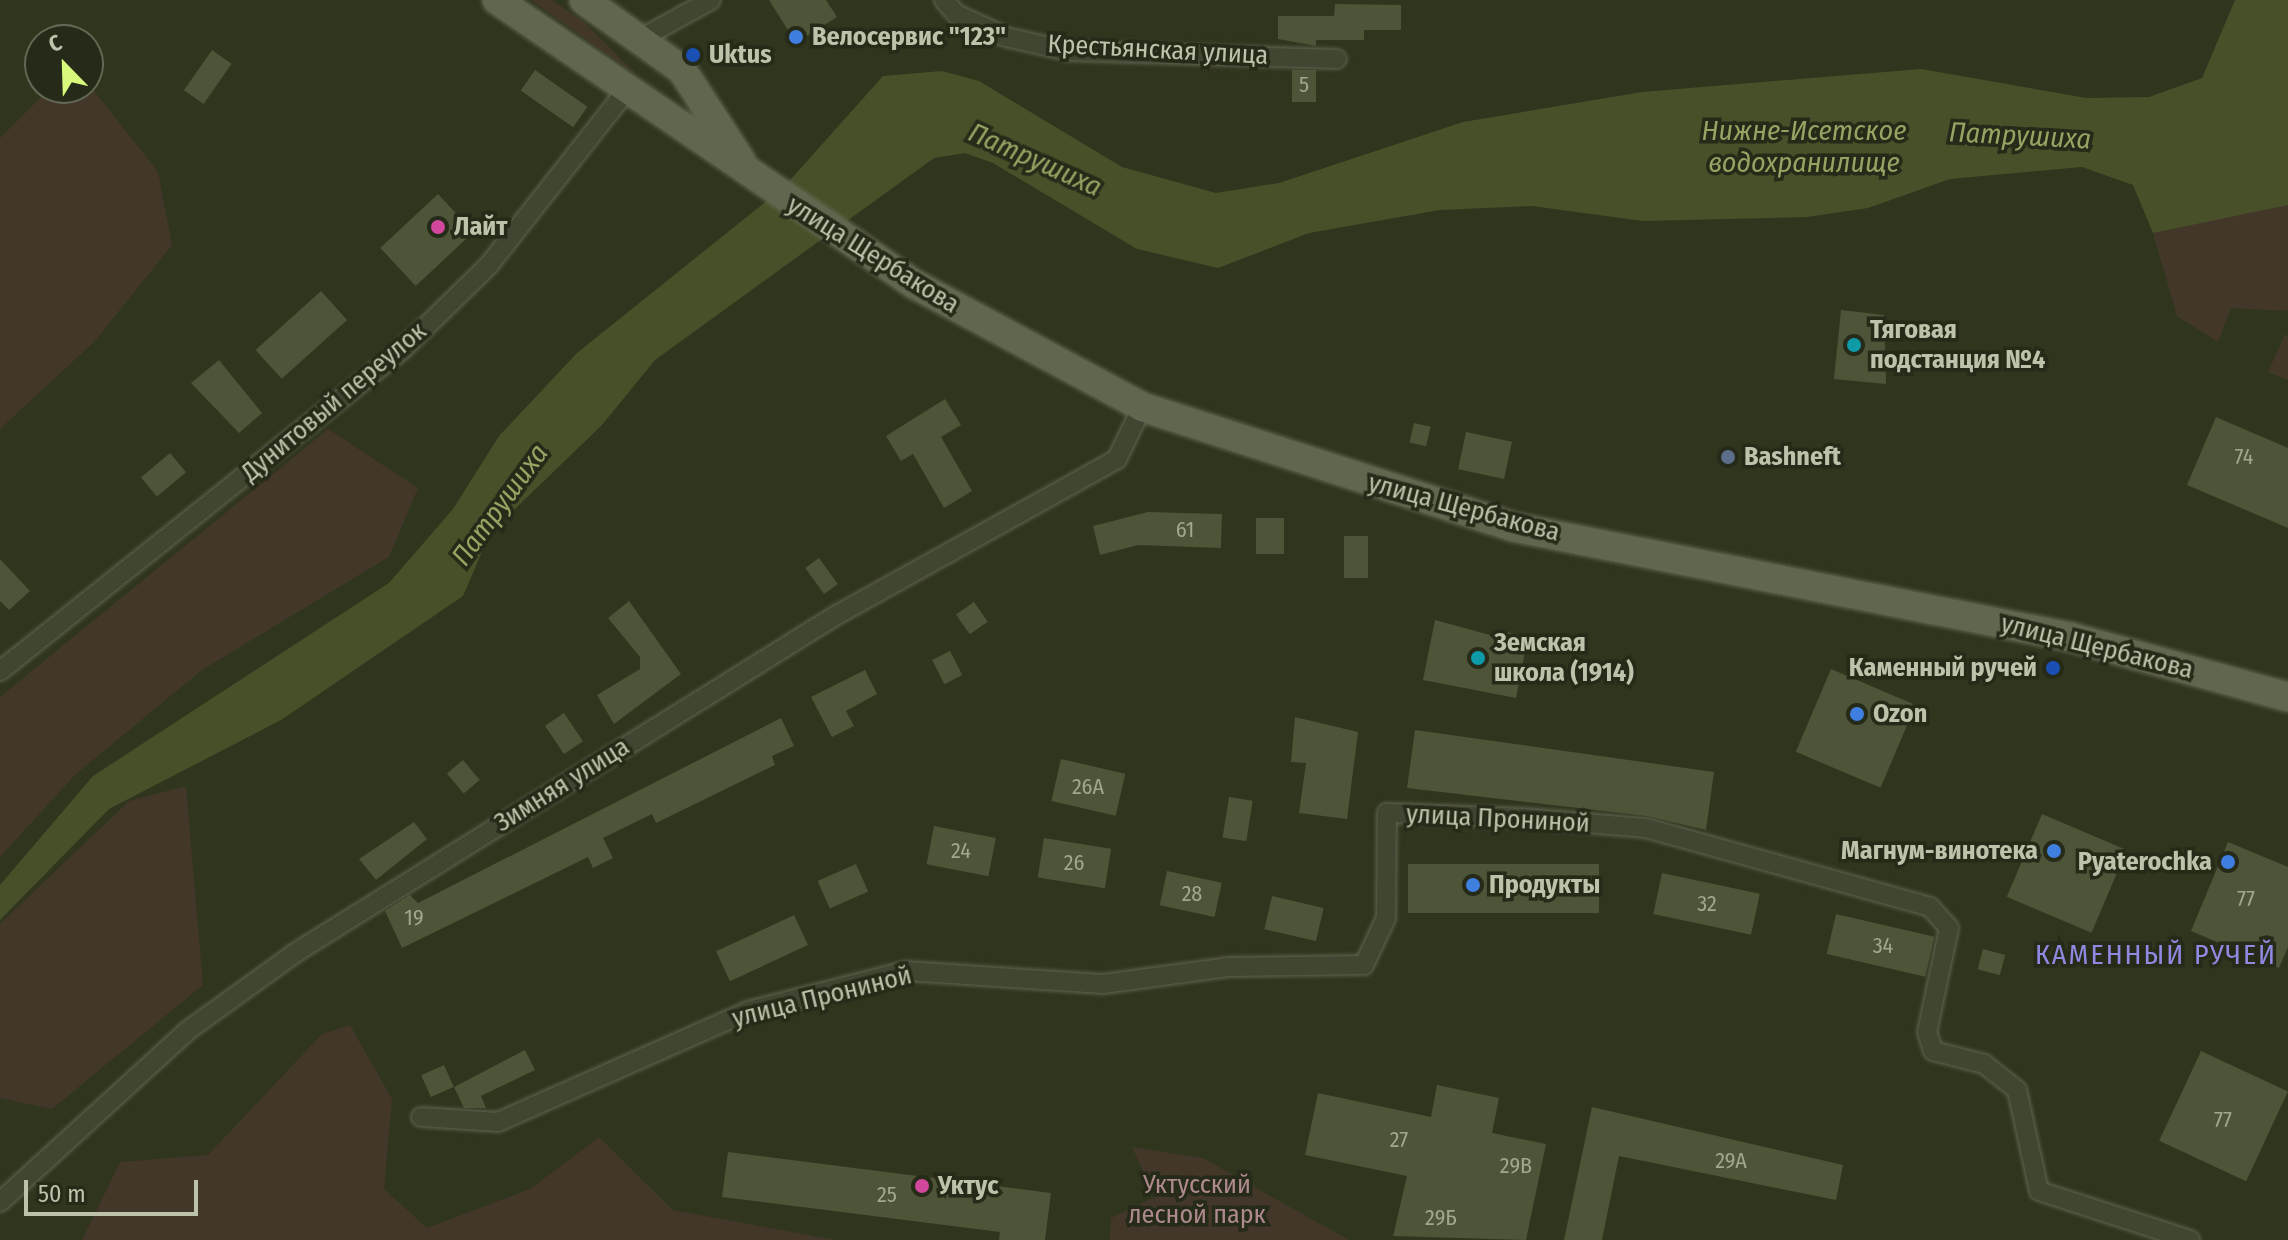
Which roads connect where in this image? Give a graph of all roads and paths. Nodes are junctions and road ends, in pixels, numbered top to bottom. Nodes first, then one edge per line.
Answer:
1 (497, 0) edge
2 (584, 0) edge
3 (711, 0) edge
4 (944, 0) edge
5 (640, 39) junction
6 (1337, 59) dead end
7 (626, 91) junction
8 (758, 180) junction
9 (1142, 407) junction
10 (0, 671) edge
11 (2288, 697) edge
12 (421, 1117) dead end
13 (0, 1202) edge
14 (2190, 1240) edge

1 - 7 main road, улица Щербакова
2 - 5 main road, улица Щербакова
3 - 5 street
4 - 6 street, Крестьянская улица
5 - 8 main road, улица Щербакова
7 - 8 main road, улица Щербакова
7 - 10 street, Дунитовый переулок
8 - 9 main road, улица Щербакова
9 - 11 main road, улица Щербакова
9 - 13 street, Зимняя улица
12 - 14 street, улица Прониной

